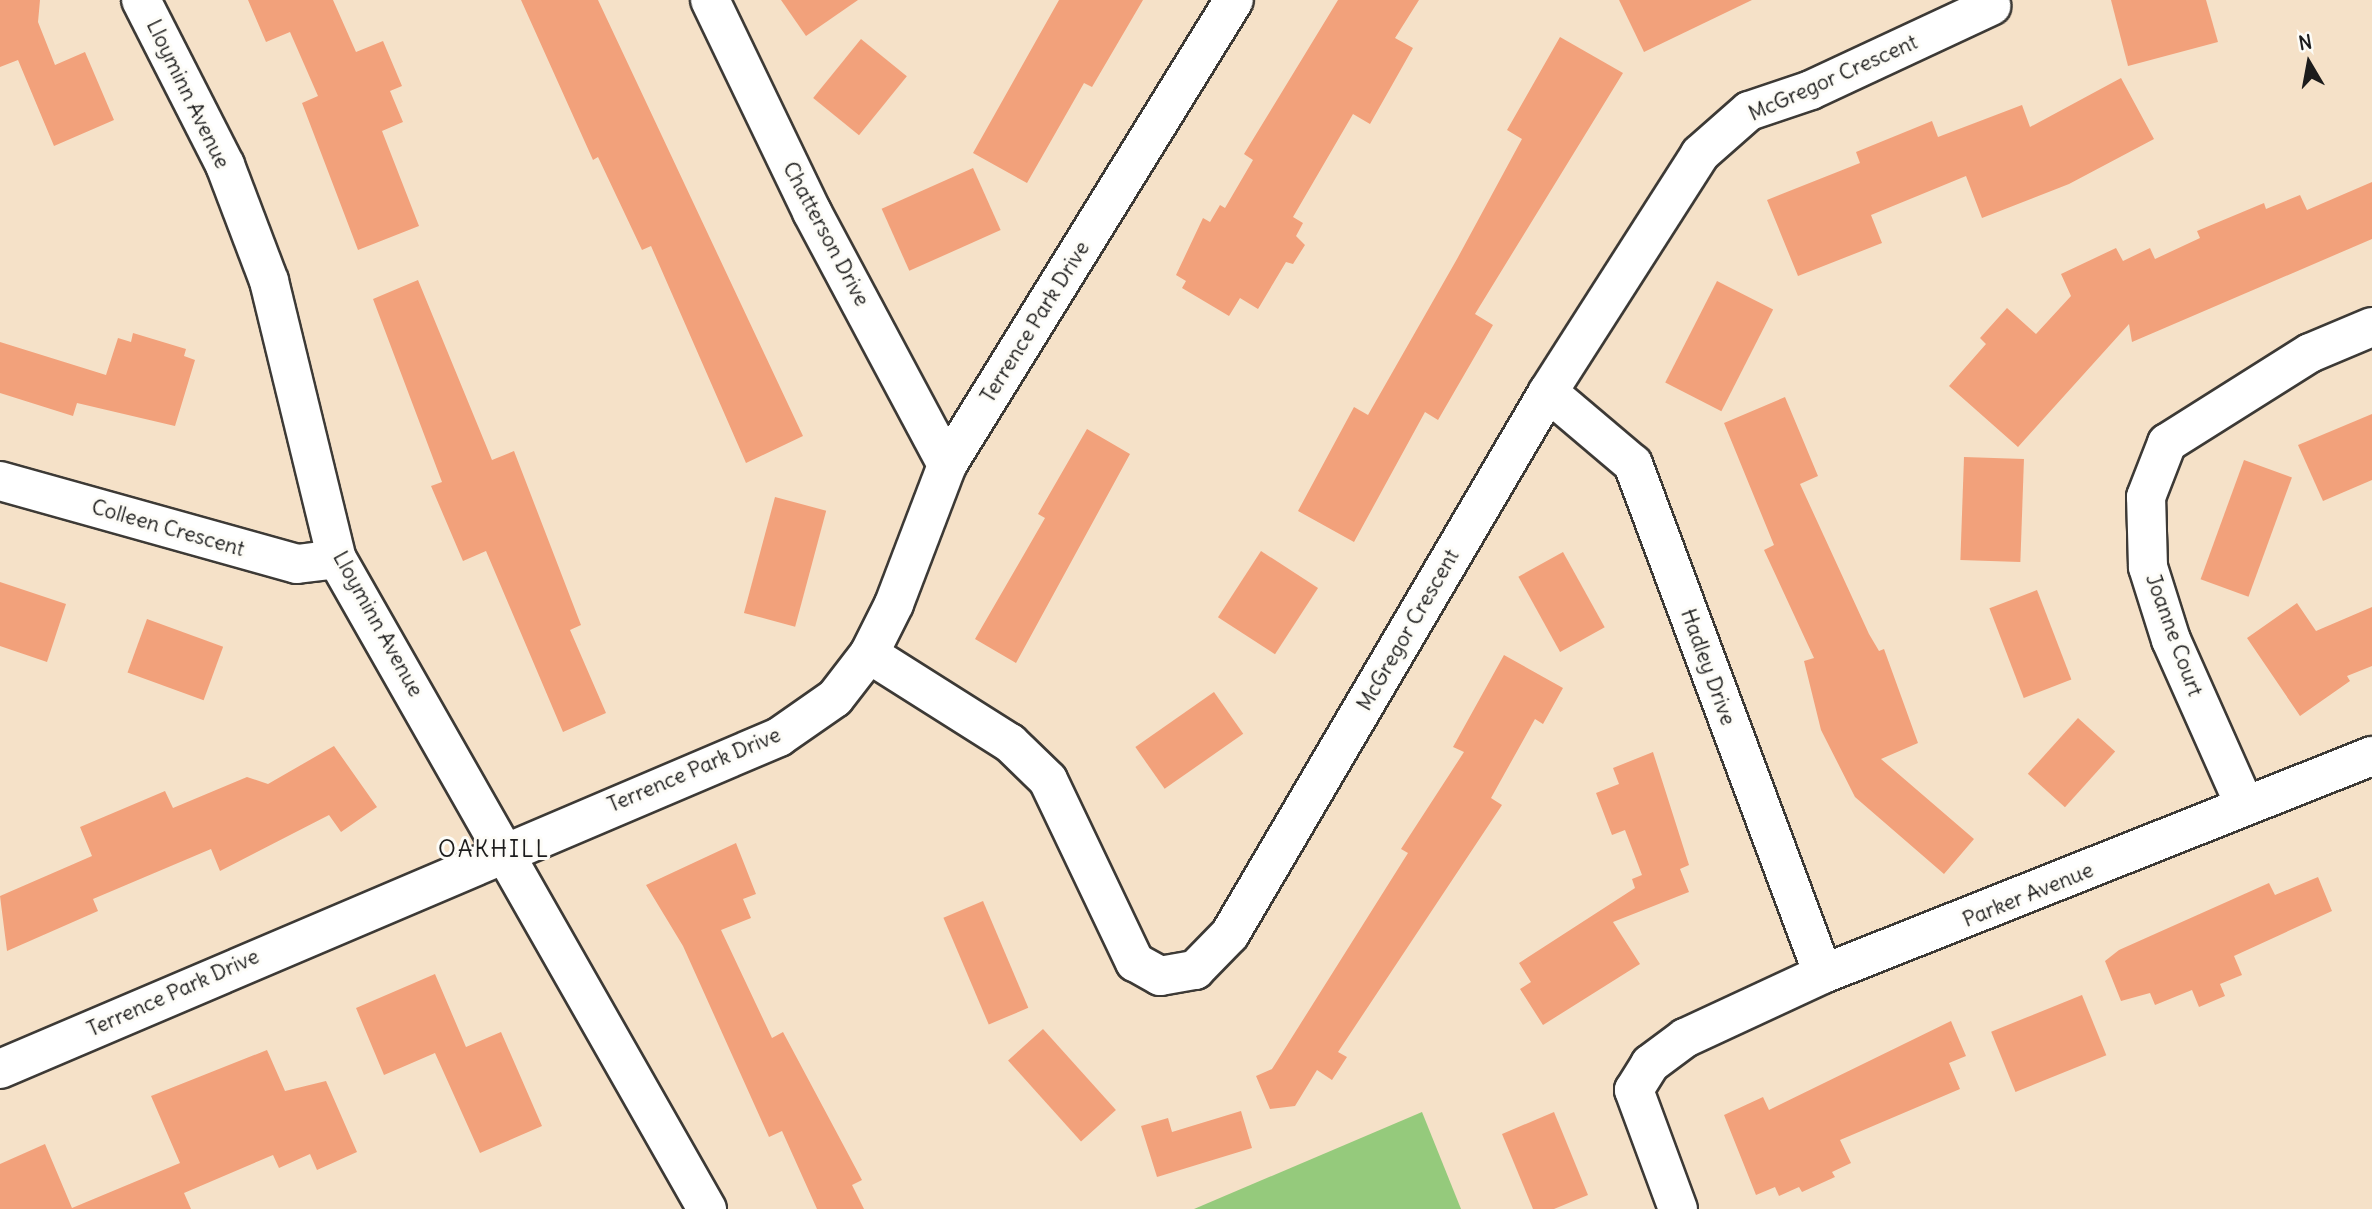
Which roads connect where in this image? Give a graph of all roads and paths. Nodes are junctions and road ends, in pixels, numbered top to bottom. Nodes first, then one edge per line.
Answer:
1 (141, 0) edge
2 (710, 0) edge
3 (1234, 0) edge
4 (1991, 6) dead end
5 (2372, 327) edge
6 (1548, 392) junction
7 (947, 465) junction
8 (0, 481) edge
9 (337, 559) junction
10 (869, 654) junction
11 (2372, 756) edge
12 (2245, 806) junction
13 (504, 849) junction
14 (1823, 974) junction
15 (0, 1069) edge
16 (707, 1209) edge
17 (1678, 1209) edge

1 - 9 street, Lloyminn Avenue
2 - 7 street, Chatterson Drive
3 - 7 street, Terrence Park Drive
4 - 6 street, McGregor Crescent
5 - 12 street, Joanne Court
6 - 10 street, McGregor Crescent
6 - 14 street, Hadley Drive
7 - 10 street, Terrence Park Drive
8 - 9 street, Colleen Crescent
9 - 13 street, Lloyminn Avenue
10 - 13 street, Terrence Park Drive
11 - 12 street, Parker Avenue
12 - 14 street, Parker Avenue
13 - 15 street, Terrence Park Drive
13 - 16 street, Lloyminn Avenue
14 - 17 street, Parker Avenue

